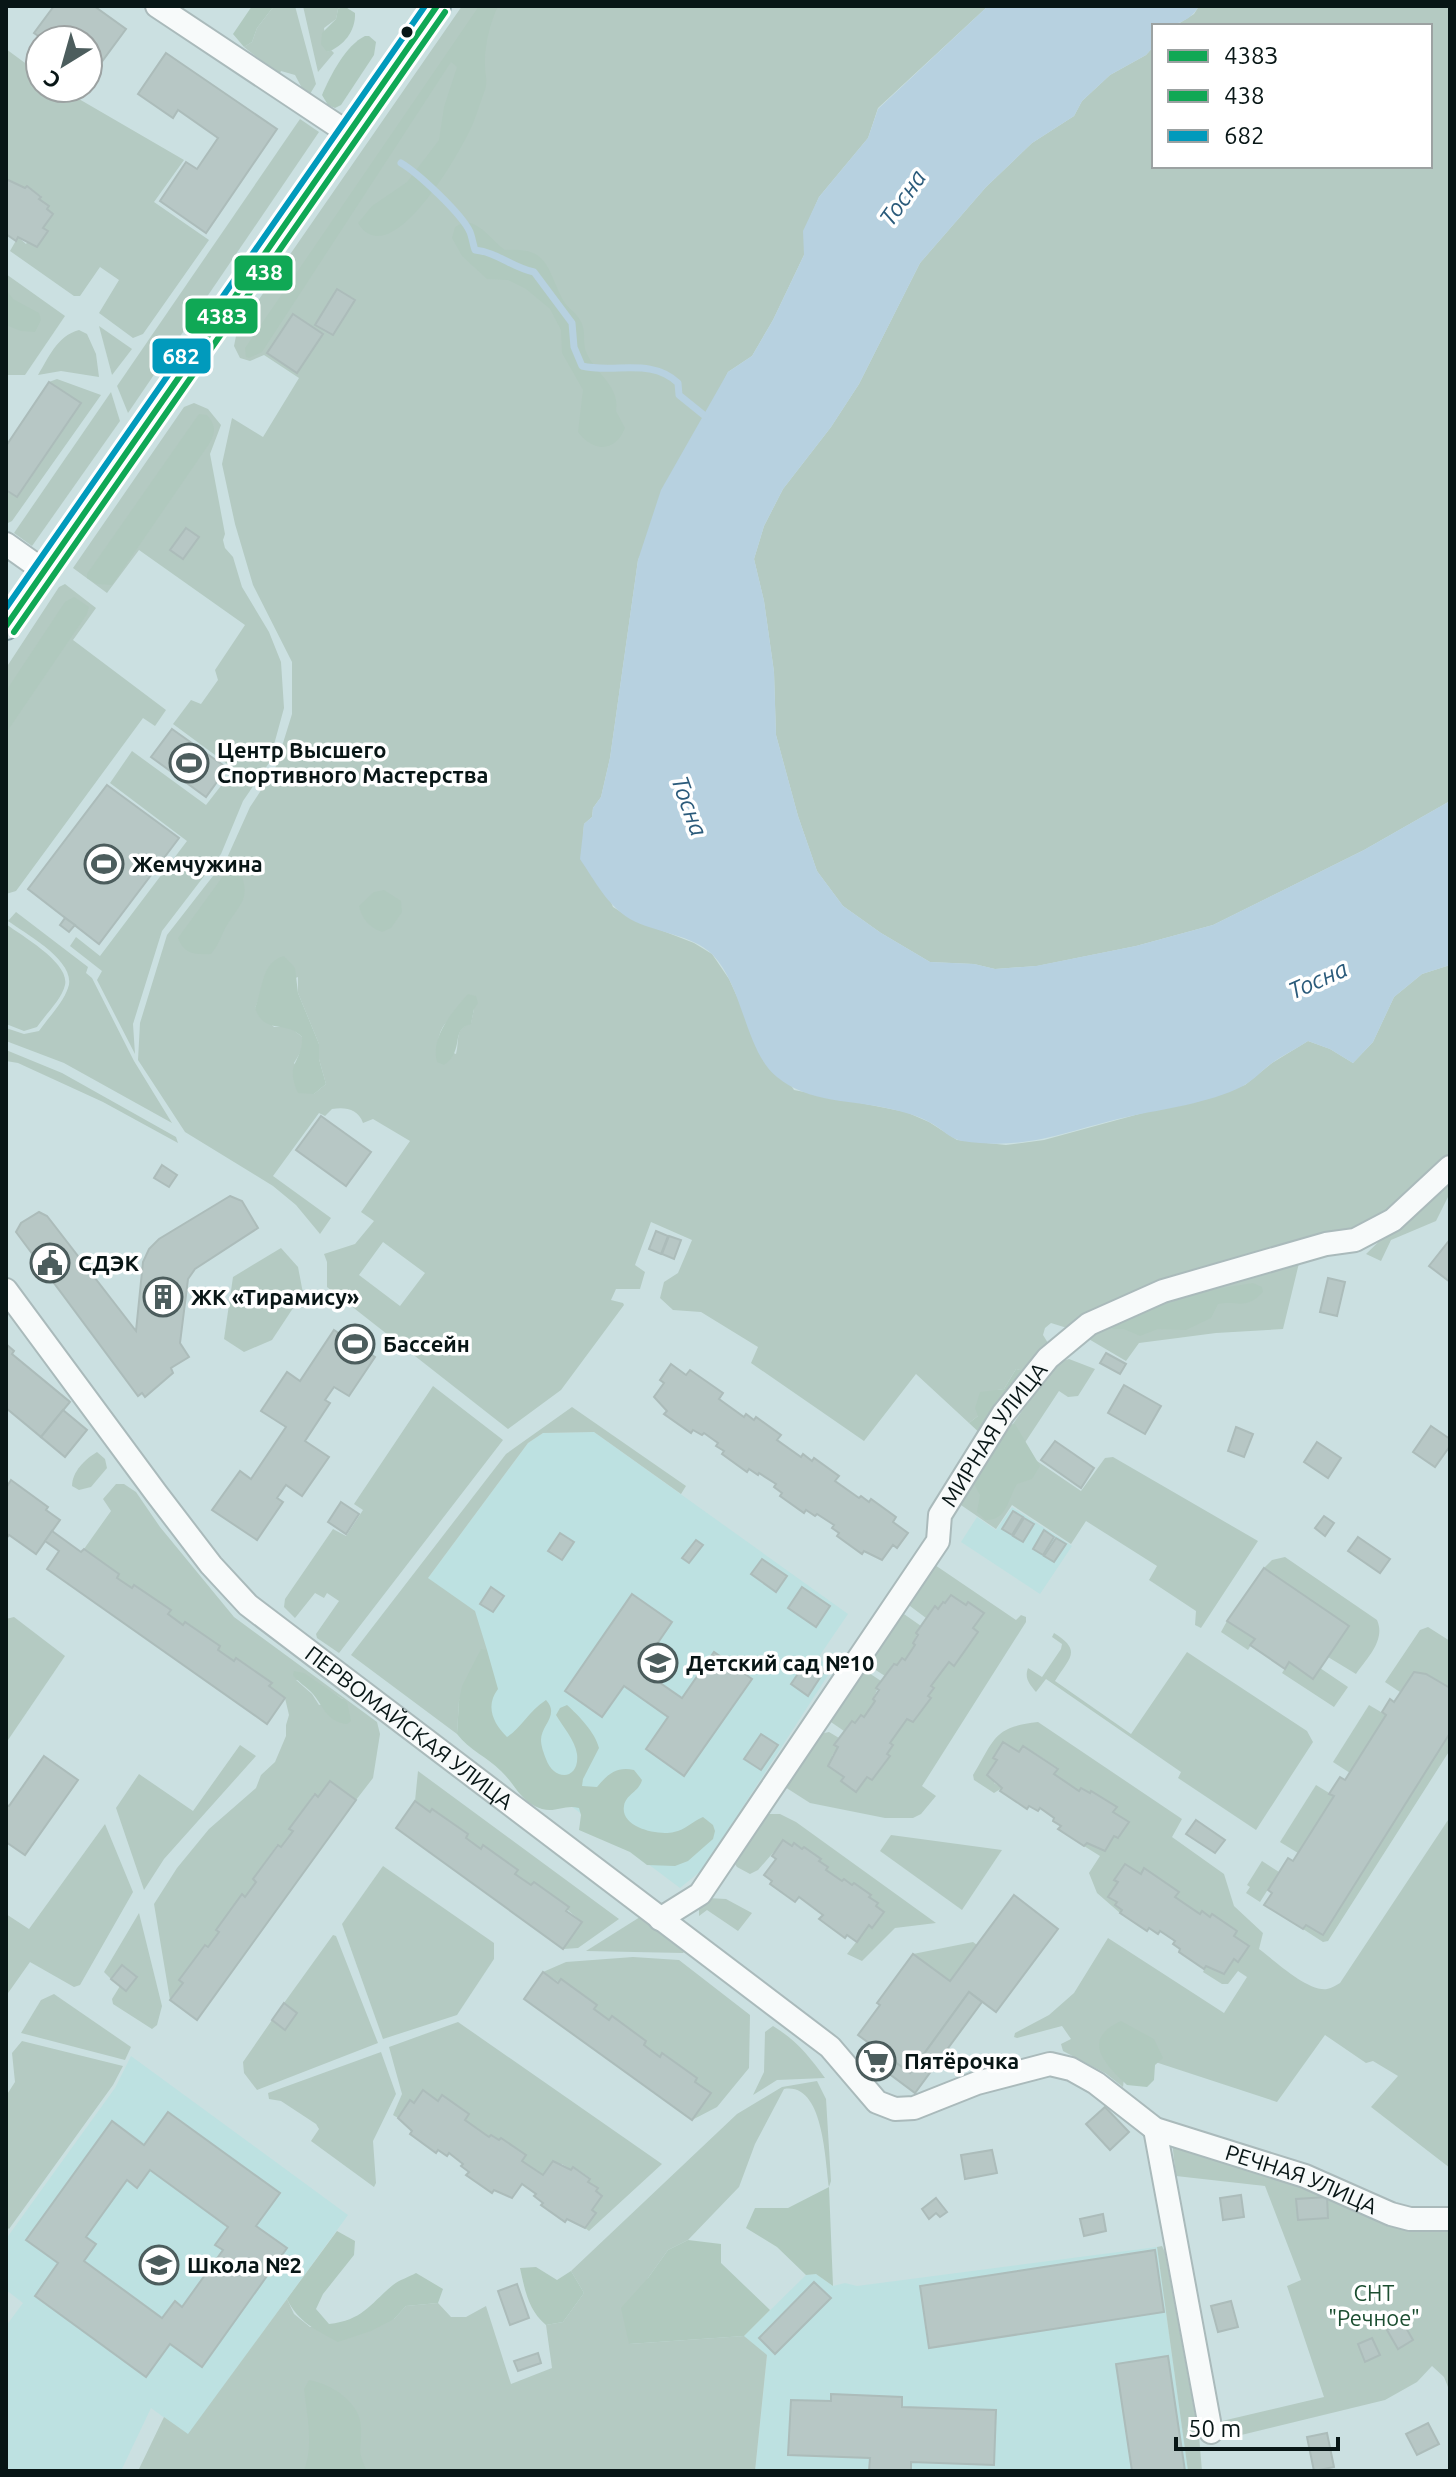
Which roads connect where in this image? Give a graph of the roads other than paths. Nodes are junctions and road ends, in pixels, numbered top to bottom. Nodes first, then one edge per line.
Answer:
1 (157, 6) edge
2 (437, 6) edge
3 (348, 133) junction
4 (6, 544) edge
5 (44, 571) junction
6 (6, 626) edge
7 (1450, 1167) edge
8 (6, 1290) edge
9 (660, 1919) junction
10 (1155, 2129) junction
11 (1450, 2219) edge
12 (1211, 2432) dead end

1 - 3 street
2 - 3 main road
3 - 5 main road
4 - 5 street
5 - 6 main road
7 - 9 street, МИРНАЯ УЛИЦА
8 - 9 street, ПЕРВОМАЙСКАЯ УЛИЦА
9 - 10 street, ПЕРВОМАЙСКАЯ УЛИЦА
10 - 11 street, РЕЧНАЯ УЛИЦА
10 - 12 street

